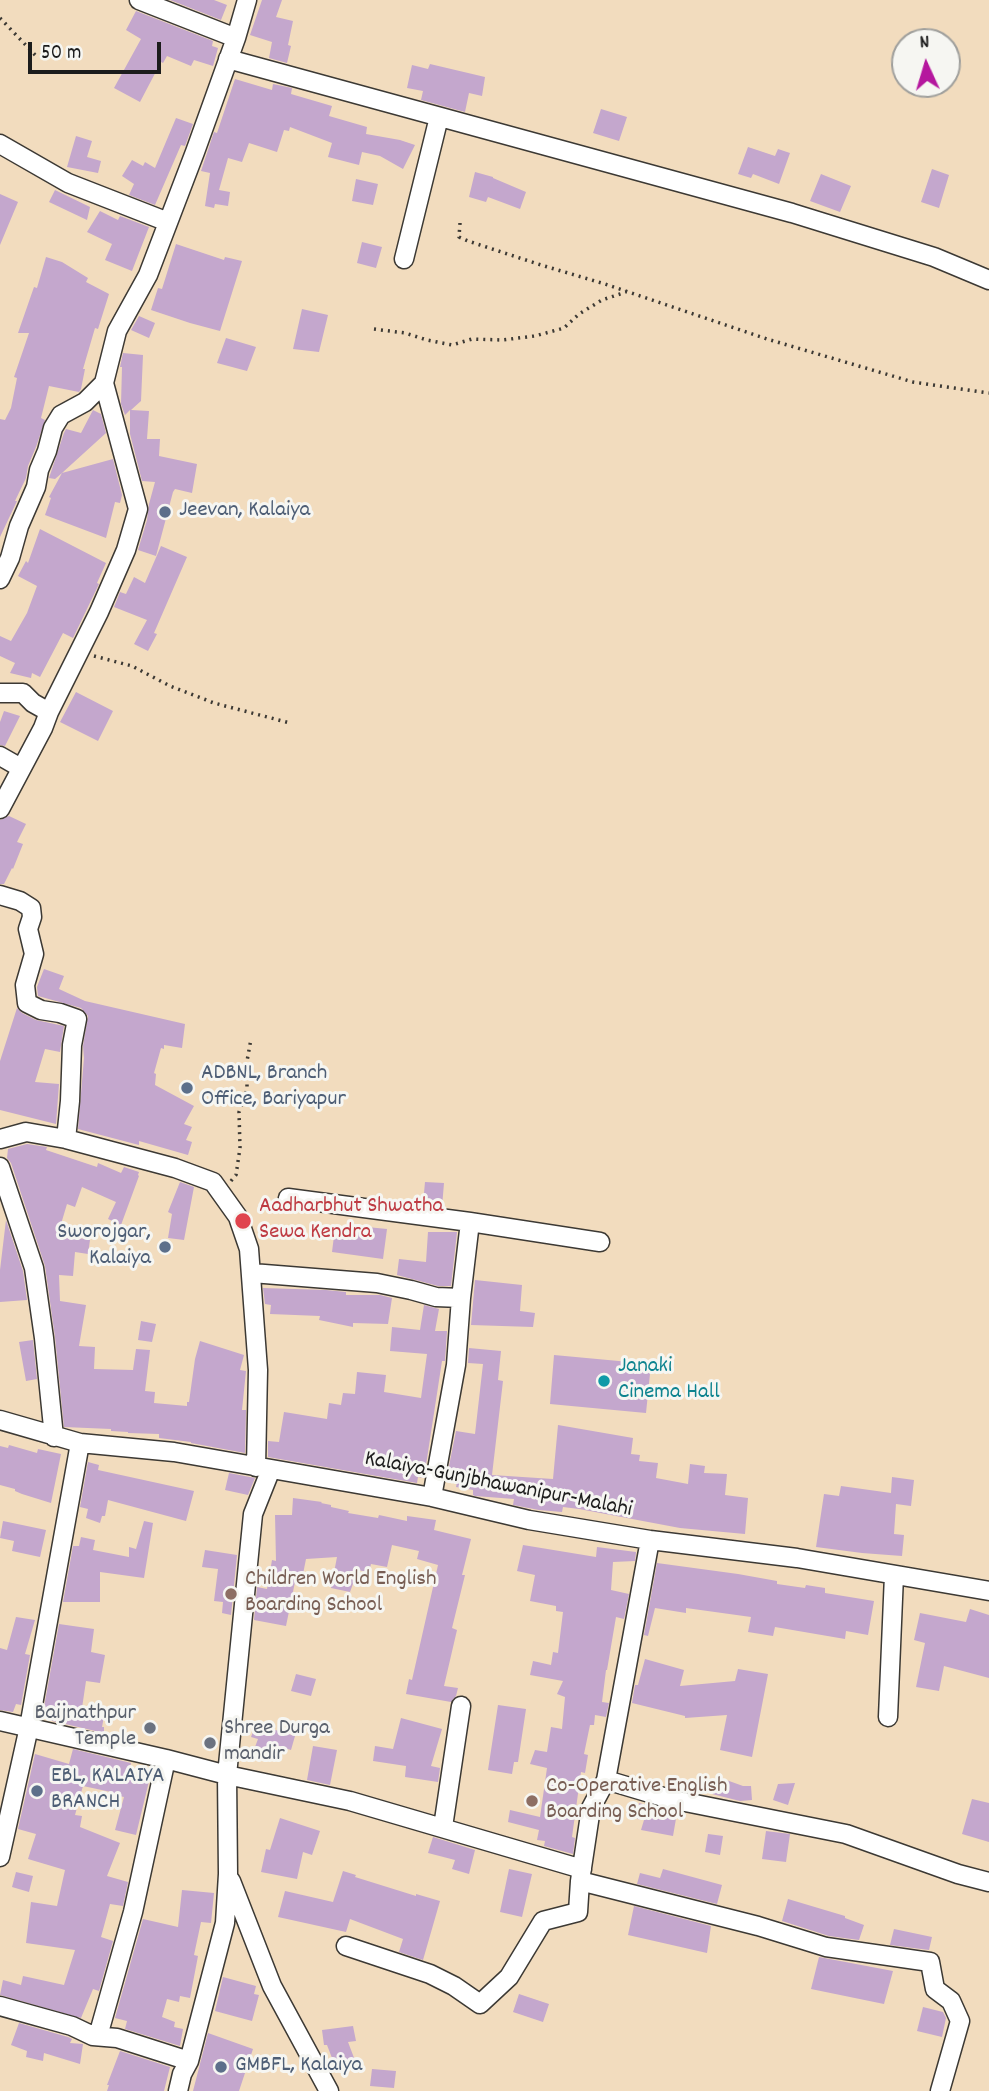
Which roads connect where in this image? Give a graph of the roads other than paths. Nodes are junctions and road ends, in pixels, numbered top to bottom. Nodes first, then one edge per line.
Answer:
1 (139, 0) edge
2 (247, 0) edge
3 (236, 38) junction
4 (228, 59) junction
5 (439, 117) junction
6 (0, 144) edge
7 (168, 222) junction
8 (404, 258) dead end
9 (989, 280) edge
10 (104, 383) junction
11 (0, 579) edge
12 (0, 693) edge
13 (49, 712) junction
14 (0, 756) edge
15 (21, 768) junction
16 (0, 808) edge
17 (0, 895) edge
18 (0, 1139) edge
19 (65, 1139) junction
20 (0, 1167) edge
21 (288, 1198) dead end
22 (470, 1222) junction
23 (600, 1242) dead end
24 (252, 1273) junction
25 (461, 1298) junction
26 (0, 1420) edge
27 (54, 1437) junction
28 (80, 1443) junction
29 (263, 1468) junction
30 (432, 1497) junction
31 (650, 1540) junction
32 (894, 1575) junction
33 (989, 1591) edge
34 (461, 1706) dead end
35 (888, 1717) dead end
36 (0, 1721) edge
37 (29, 1727) junction
38 (166, 1759) junction
39 (227, 1775) junction
40 (606, 1780) junction
41 (443, 1827) junction
42 (0, 1857) edge
43 (228, 1874) junction
44 (581, 1875) junction
45 (989, 1882) edge
46 (346, 1946) dead end
47 (0, 2006) edge
48 (98, 2036) junction
49 (190, 2061) junction
50 (178, 2091) edge
51 (330, 2091) edge
52 (940, 2091) edge

1 - 3 street
2 - 3 street
3 - 4 street
4 - 5 street
4 - 7 street
5 - 8 street
5 - 9 street
6 - 7 street
7 - 10 street
10 - 11 street
10 - 13 street
12 - 13 street
13 - 15 street
14 - 15 street
15 - 16 street
17 - 19 street
18 - 19 street
19 - 24 street
20 - 27 street
21 - 22 street
22 - 23 street
22 - 25 street
24 - 25 street
24 - 29 street
25 - 30 street
26 - 27 street, Kalaiya-Gunjbhawanipur-Malahi
27 - 28 street, Kalaiya-Gunjbhawanipur-Malahi
28 - 29 street, Kalaiya-Gunjbhawanipur-Malahi
28 - 37 street
29 - 30 street, Kalaiya-Gunjbhawanipur-Malahi
29 - 39 street
30 - 31 street, Kalaiya-Gunjbhawanipur-Malahi
31 - 32 street, Kalaiya-Gunjbhawanipur-Malahi
31 - 40 street
32 - 33 street, Kalaiya-Gunjbhawanipur-Malahi
32 - 35 street
34 - 41 street
36 - 37 street
37 - 38 street
37 - 42 street
38 - 39 street
38 - 48 street
39 - 41 street
39 - 43 street
40 - 44 street
40 - 45 street
41 - 44 street
43 - 49 street
43 - 51 street
44 - 46 street
44 - 52 street
47 - 48 street
48 - 49 street
49 - 50 street

